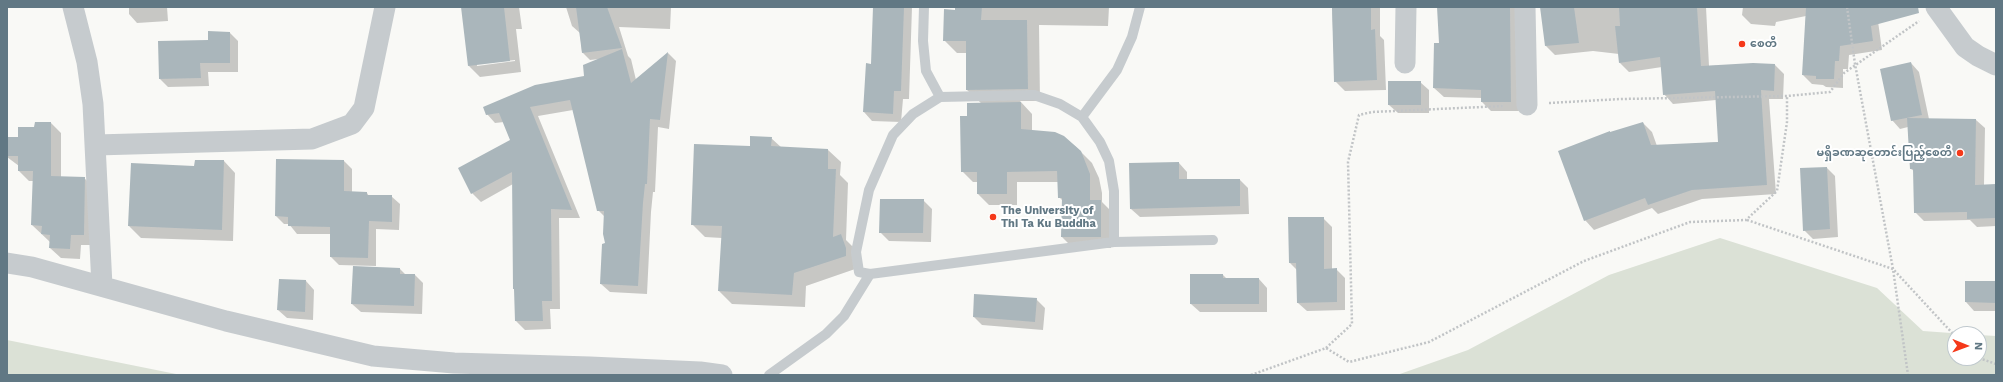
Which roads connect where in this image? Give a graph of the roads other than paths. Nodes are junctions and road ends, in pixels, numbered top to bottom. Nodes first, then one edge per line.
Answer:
1 (73, 7) edge
2 (385, 7) edge
3 (924, 7) edge
4 (1140, 7) edge
5 (1406, 7) edge
6 (1525, 7) edge
7 (1936, 8) edge
8 (1405, 63) dead end
9 (1996, 65) edge
10 (940, 97) junction
11 (1527, 105) road end
12 (1082, 117) junction
13 (96, 145) junction
14 (1213, 240) dead end
15 (1114, 242) junction
16 (7, 263) edge
17 (870, 274) junction
18 (102, 286) junction
19 (722, 375) edge
20 (769, 375) edge

1 - 13 street
2 - 13 street
3 - 10 lane
4 - 12 lane
5 - 8 street
6 - 11 street
7 - 9 street
10 - 12 lane
10 - 17 lane
12 - 15 lane
13 - 18 street
14 - 15 lane
15 - 17 lane
16 - 18 street
17 - 20 lane
18 - 19 street

